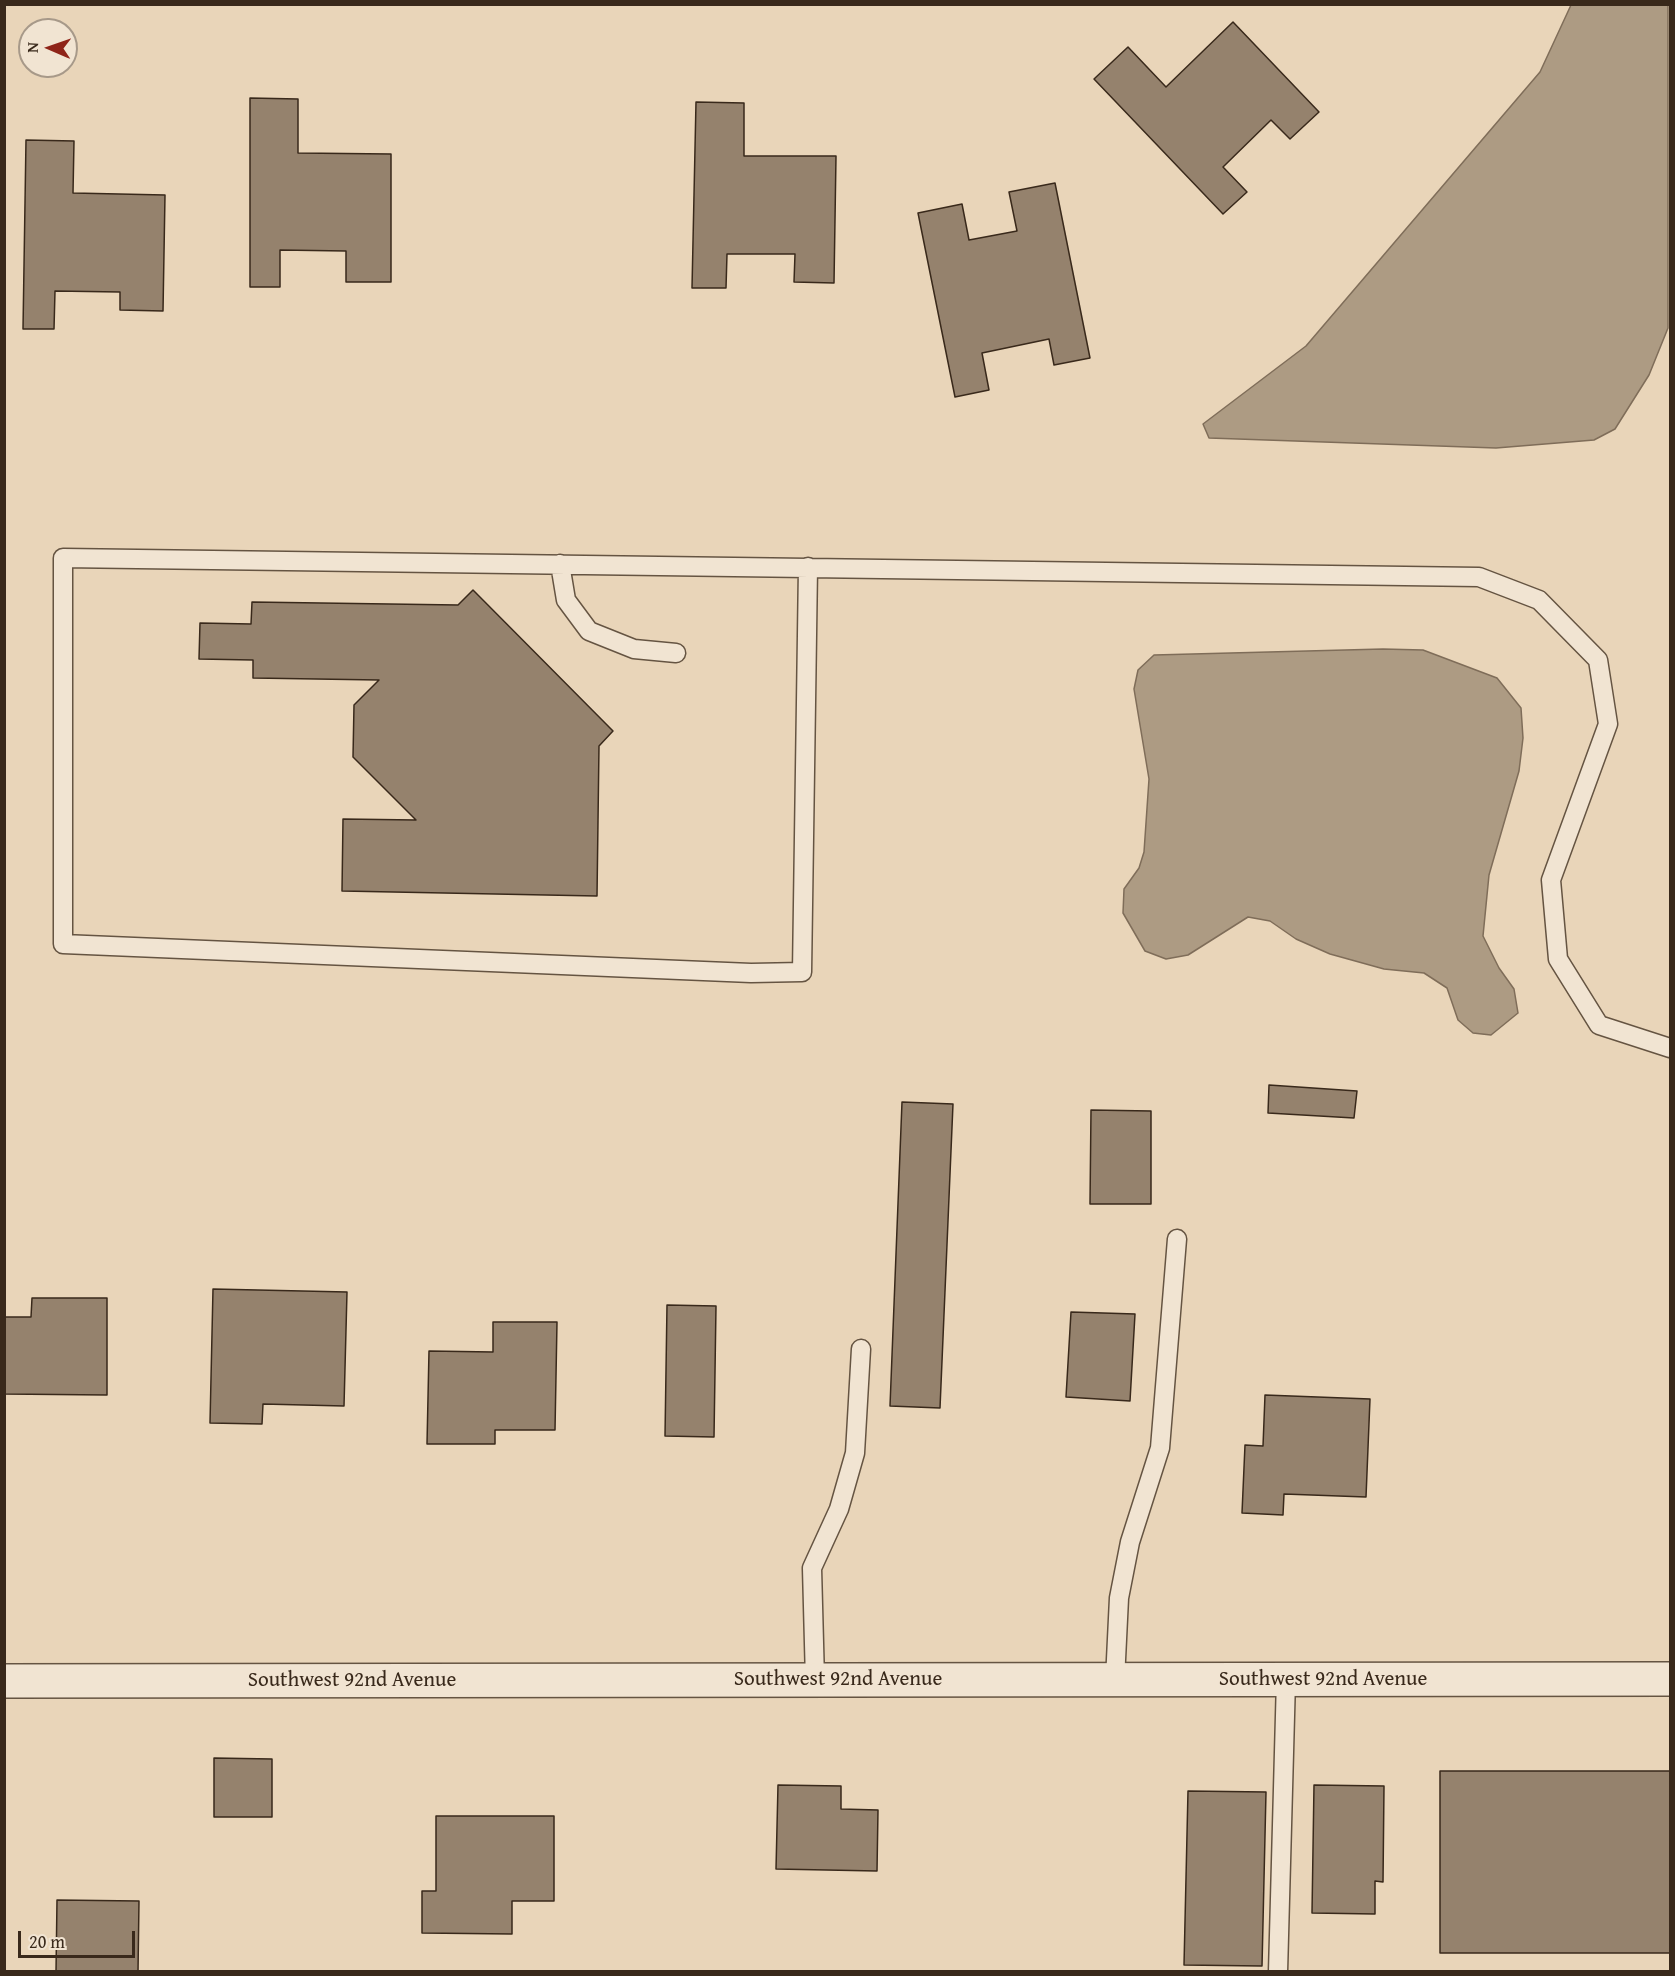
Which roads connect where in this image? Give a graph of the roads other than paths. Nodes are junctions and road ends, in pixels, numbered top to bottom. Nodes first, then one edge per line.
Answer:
1 (560, 564) junction
2 (808, 567) junction
3 (676, 653) dead end
4 (1671, 1048) edge
5 (1177, 1239) dead end
6 (861, 1349) dead end
7 (1286, 1679) junction
8 (1671, 1679) edge
9 (1115, 1680) junction
10 (4, 1681) edge
11 (815, 1681) junction
12 (1278, 1971) edge

1 - 2 lane
1 - 2 lane
1 - 3 lane
2 - 4 lane
5 - 9 lane
6 - 11 lane
7 - 8 street, Southwest 92nd Avenue
7 - 9 street, Southwest 92nd Avenue
7 - 12 lane
9 - 11 street, Southwest 92nd Avenue
10 - 11 street, Southwest 92nd Avenue

